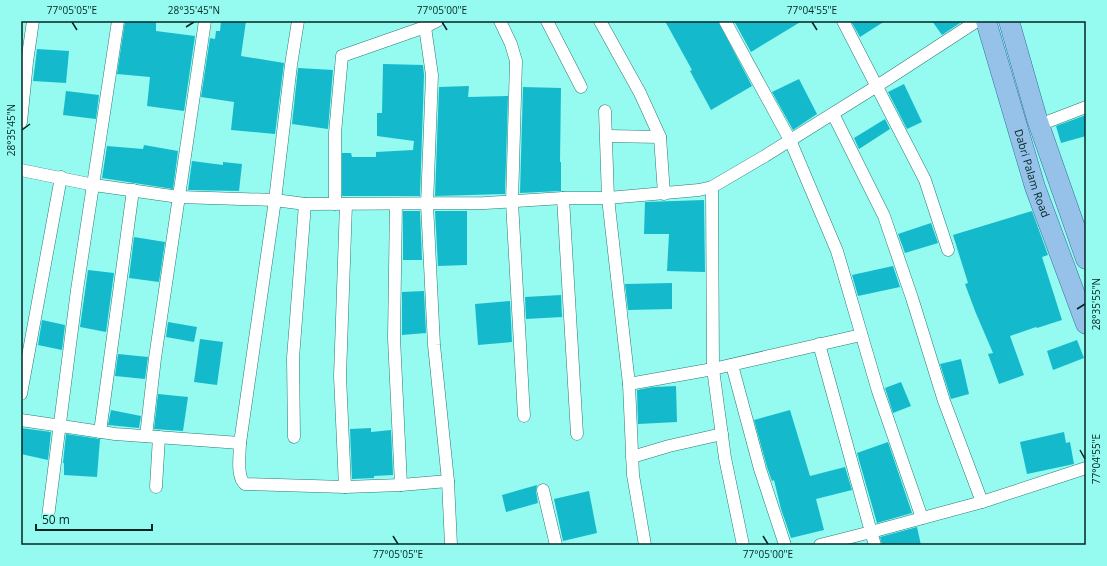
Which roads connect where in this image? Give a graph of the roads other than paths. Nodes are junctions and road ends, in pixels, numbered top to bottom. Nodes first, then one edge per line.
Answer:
1 (33, 21) edge
2 (118, 21) edge
3 (205, 21) edge
4 (298, 21) edge
5 (437, 21) edge
6 (500, 21) edge
7 (547, 21) edge
8 (600, 21) edge
9 (724, 21) edge
10 (843, 21) edge
11 (977, 21) edge
12 (986, 21) edge
13 (1009, 21) edge
14 (425, 27) junction
15 (877, 86) junction
16 (581, 87) dead end
17 (1086, 107) edge
18 (606, 111) dead end
19 (833, 114) junction
20 (21, 122) edge
21 (1039, 125) junction
22 (607, 136) junction
23 (660, 137) junction
24 (790, 140) junction
25 (21, 170) edge
26 (61, 177) junction
27 (94, 185) junction
28 (712, 187) junction
29 (133, 190) junction
30 (664, 194) junction
31 (179, 197) junction
32 (563, 198) junction
33 (608, 198) junction
34 (275, 200) junction
35 (512, 202) junction
36 (305, 204) junction
37 (341, 204) junction
38 (396, 204) junction
39 (427, 204) junction
40 (948, 250) dead end
41 (1086, 259) edge
42 (1086, 324) edge
43 (861, 334) junction
44 (819, 344) junction
45 (732, 365) junction
46 (713, 369) junction
47 (629, 384) junction
48 (21, 394) edge
49 (524, 416) dead end
50 (21, 420) edge
51 (59, 426) junction
52 (100, 432) junction
53 (577, 434) dead end
54 (722, 434) junction
55 (146, 436) junction
56 (159, 437) junction
57 (294, 437) dead end
58 (240, 443) junction
59 (632, 457) junction
60 (1086, 468) edge
61 (448, 481) junction
62 (401, 485) junction
63 (156, 487) dead end
64 (345, 487) junction
65 (543, 490) dead end
66 (982, 502) junction
67 (48, 517) dead end
68 (922, 518) junction
69 (871, 532) junction
70 (451, 545) edge
71 (556, 545) edge
72 (645, 545) edge
73 (743, 545) edge
74 (785, 545) edge
75 (820, 545) edge
76 (875, 545) edge

1 - 20 street
2 - 27 street
3 - 31 street
4 - 34 street
5 - 14 street
6 - 35 street
7 - 16 street
8 - 23 street
9 - 24 street
10 - 15 street
11 - 15 street
12 - 42 main road, Dabri Palam Road
13 - 21 main road, Dabri Palam Road
14 - 37 street
14 - 39 street
15 - 19 street
15 - 40 street
17 - 21 street
18 - 22 street
19 - 24 street
19 - 66 street
21 - 41 main road, Dabri Palam Road
22 - 23 street
22 - 33 street
23 - 30 street
24 - 28 street
24 - 43 street
25 - 26 street
26 - 27 street
26 - 48 street
27 - 29 street
27 - 51 street
28 - 30 street
28 - 46 street
29 - 31 street
29 - 52 street
30 - 33 street
31 - 34 street
31 - 55 street
32 - 33 street
32 - 35 street
32 - 53 street
33 - 47 street
34 - 36 street
34 - 58 street
35 - 39 street
35 - 49 street
36 - 37 street
36 - 57 street
37 - 38 street
37 - 64 street
38 - 39 street
38 - 62 street
39 - 61 street
43 - 44 street
43 - 68 street
44 - 45 street
44 - 69 street
45 - 46 street
45 - 74 street
46 - 47 street
46 - 54 street
47 - 59 street
50 - 51 street
51 - 52 street
51 - 67 street
52 - 55 street
54 - 59 street
54 - 73 street
55 - 56 street
56 - 58 street
56 - 63 street
58 - 64 street
59 - 72 street
60 - 66 street
61 - 62 street
61 - 70 street
62 - 64 street
65 - 71 street
66 - 68 street
68 - 69 street
69 - 75 street
69 - 76 street

